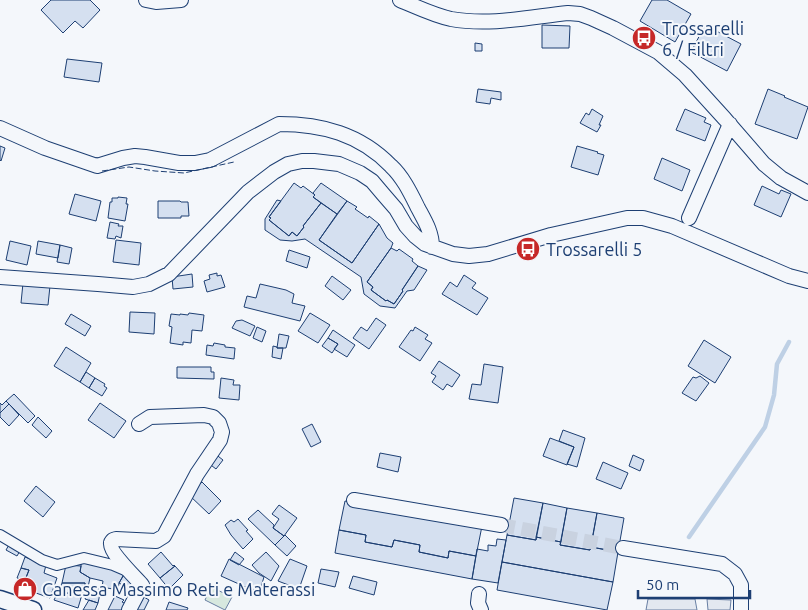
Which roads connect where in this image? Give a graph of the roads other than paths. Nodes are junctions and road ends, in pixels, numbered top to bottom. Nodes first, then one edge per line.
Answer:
1 (146, 0) edge
2 (181, 0) edge
3 (400, 0) edge
4 (730, 124) junction
5 (0, 128) edge
6 (808, 193) edge
7 (689, 218) dead end
8 (432, 247) junction
9 (0, 277) edge
10 (808, 282) edge
11 (139, 424) dead end
12 (354, 500) dead end
13 (501, 525) tunnel mouth
14 (0, 535) edge
15 (622, 548) tunnel mouth
16 (142, 584) junction
17 (478, 594) dead end
18 (0, 599) edge
19 (33, 610) edge
20 (128, 610) edge
21 (481, 610) edge
22 (741, 610) edge

1 - 2 street
3 - 4 street
4 - 6 street
4 - 7 street
5 - 8 street
8 - 9 street
8 - 10 street
11 - 16 street
12 - 13 street
14 - 16 street
15 - 22 street
16 - 20 street
17 - 21 street
18 - 19 street

